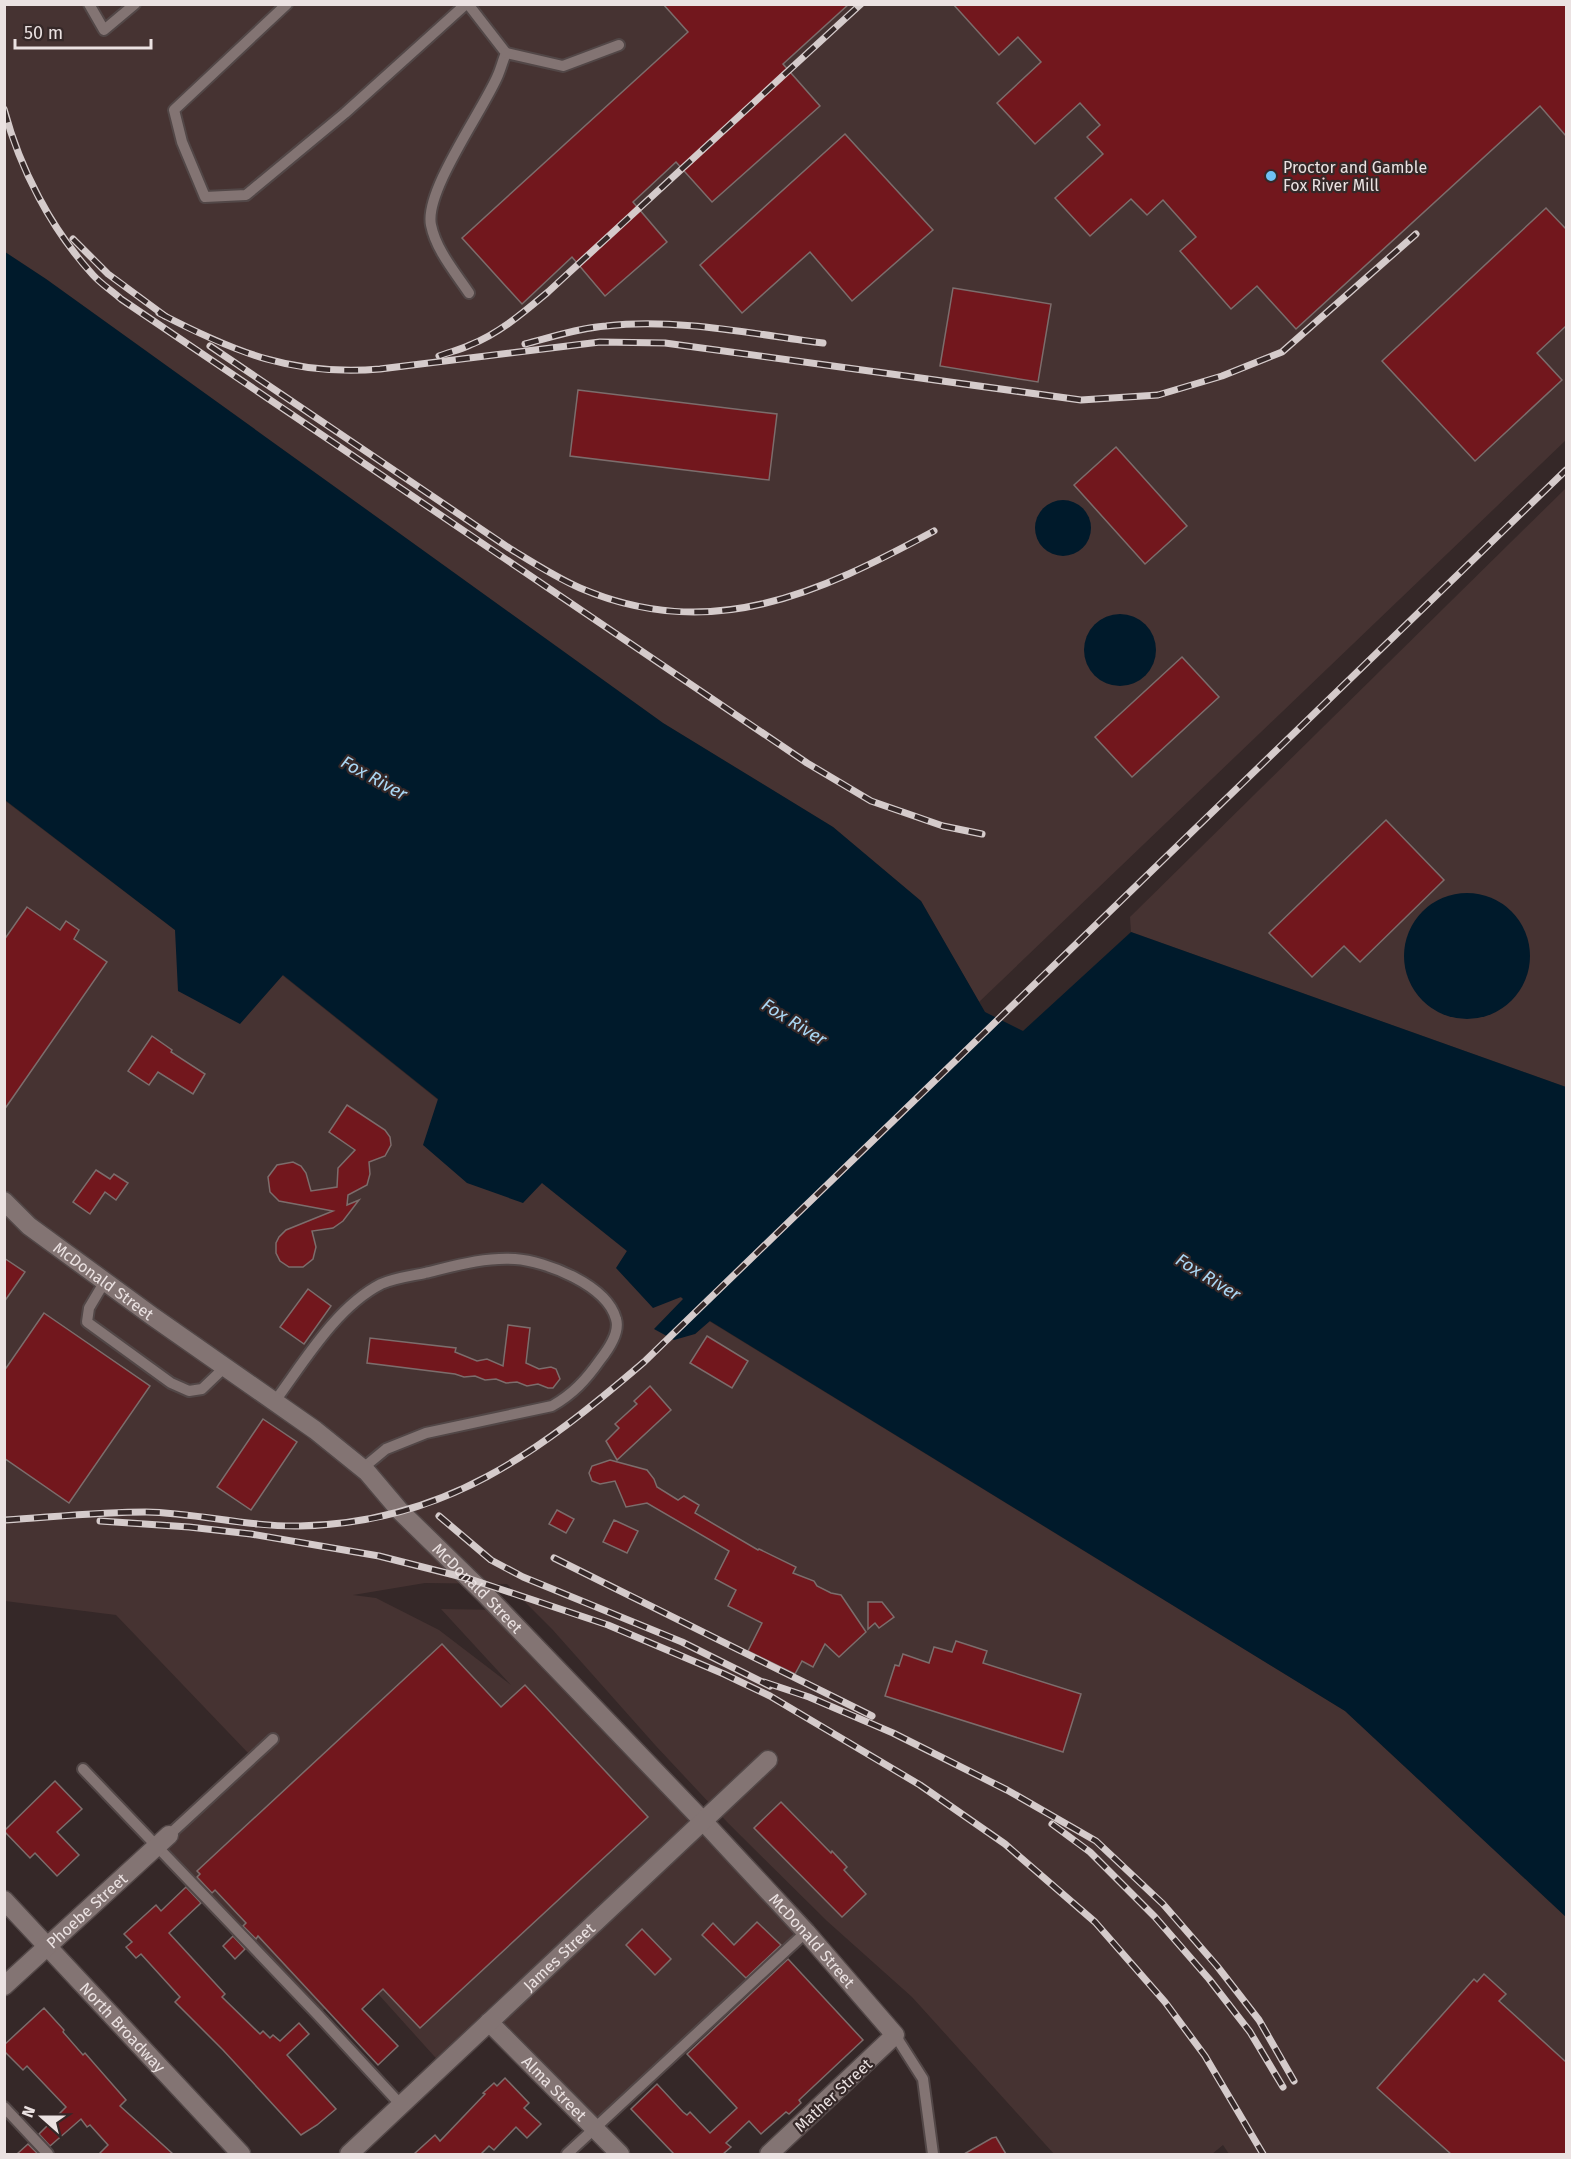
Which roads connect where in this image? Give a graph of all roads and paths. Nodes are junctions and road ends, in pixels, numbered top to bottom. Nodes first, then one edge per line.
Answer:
1 (89, 4) edge
2 (135, 4) edge
3 (287, 4) edge
4 (467, 4) edge
5 (620, 45) dead end
6 (506, 53) junction
7 (469, 293) dead end
8 (4, 1201) edge
9 (105, 1281) junction
10 (225, 1367) junction
11 (274, 1401) junction
12 (363, 1468) junction
13 (273, 1739) dead end
14 (768, 1760) dead end
15 (83, 1768) dead end
16 (703, 1821) junction
17 (163, 1840) junction
18 (4, 1900) edge
19 (806, 1932) junction
20 (47, 1946) junction
21 (4, 1986) edge
22 (489, 2022) junction
23 (895, 2035) junction
24 (401, 2105) junction
25 (4, 2107) edge
26 (595, 2128) junction
27 (48, 2154) edge
28 (241, 2154) edge
29 (349, 2154) edge
30 (567, 2154) edge
31 (620, 2154) edge
32 (769, 2154) edge
33 (933, 2154) edge

1 - 2 lane
3 - 4 lane
4 - 6 lane
5 - 6 lane
6 - 7 lane
8 - 9 street, McDonald Street
9 - 10 street, McDonald Street
9 - 10 lane
10 - 11 street, McDonald Street
11 - 12 street, McDonald Street
11 - 12 lane
12 - 16 street, McDonald Street
13 - 17 lane
14 - 16 street, James Street
15 - 17 lane
16 - 19 street, McDonald Street
16 - 22 street, James Street
17 - 20 street, Phoebe Street
17 - 24 lane
18 - 20 street, North Broadway
19 - 23 street, McDonald Street
19 - 26 lane
20 - 21 street, Phoebe Street
20 - 28 street, North Broadway
22 - 24 street, James Street
22 - 26 street, Alma Street
23 - 32 street, Mather Street
23 - 33 lane
24 - 29 street, James Street
25 - 27 lane
26 - 30 lane
26 - 31 street, Alma Street

